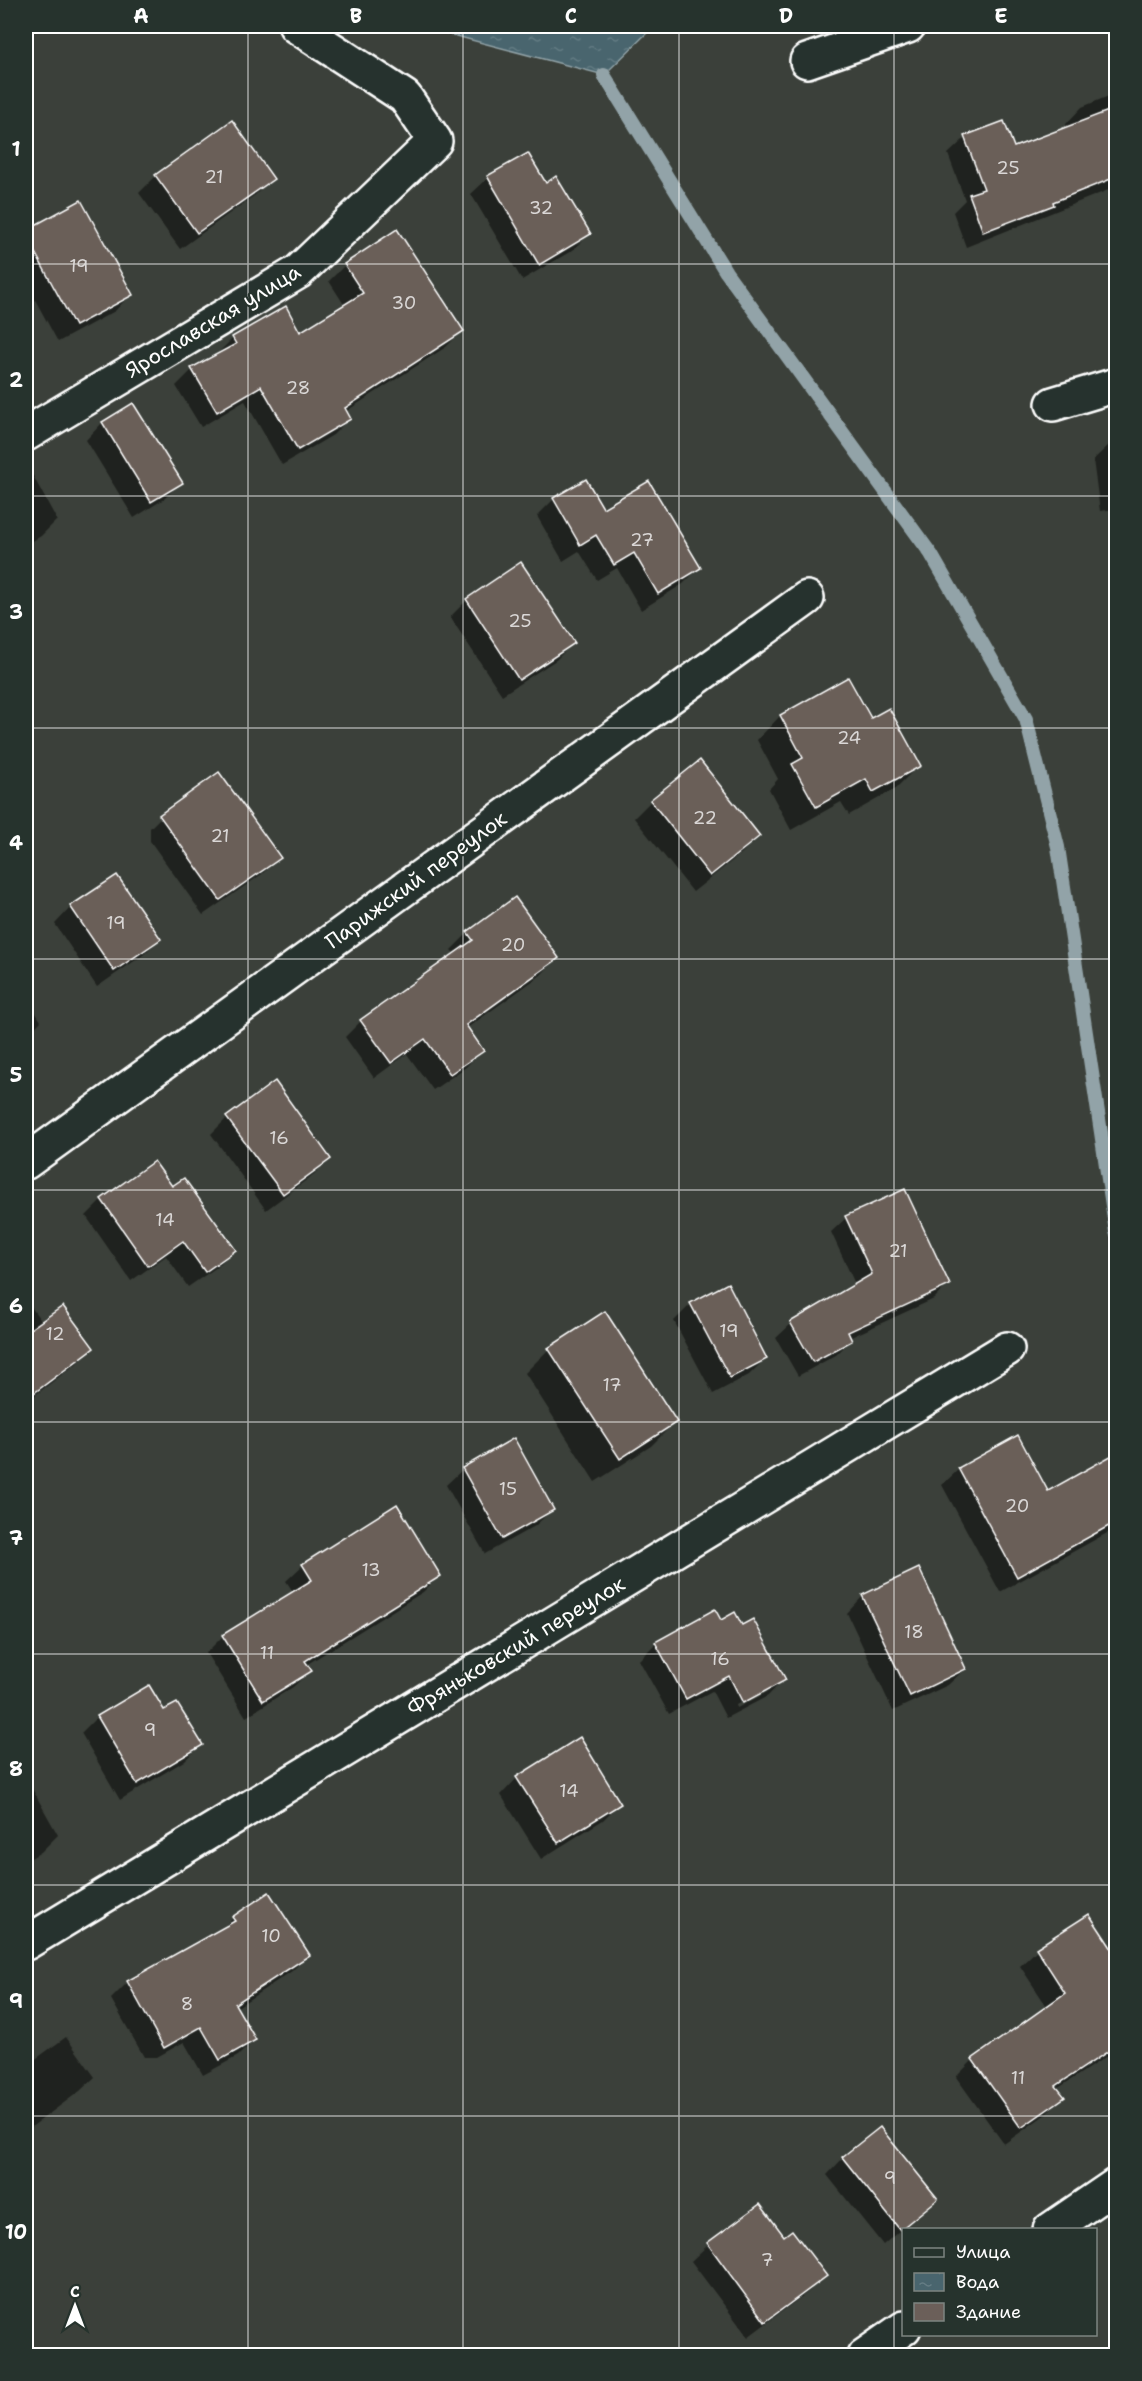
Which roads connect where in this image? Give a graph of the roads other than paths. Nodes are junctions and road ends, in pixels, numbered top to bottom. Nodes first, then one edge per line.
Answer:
1 (296, 26) edge
2 (908, 26) edge
3 (807, 61) dead end
4 (1116, 385) edge
5 (1053, 404) dead end
6 (26, 434) edge
7 (807, 598) dead end
8 (26, 1162) edge
9 (1007, 1348) dead end
10 (26, 1943) edge
11 (1116, 2185) edge
12 (1052, 2228) edge
13 (902, 2329) edge
14 (864, 2355) edge

1 - 6 street, Ярославская улица
2 - 3 street
4 - 5 street
7 - 8 street, Парижский переулок
9 - 10 street, Фряньковский переулок
11 - 12 street
13 - 14 street

